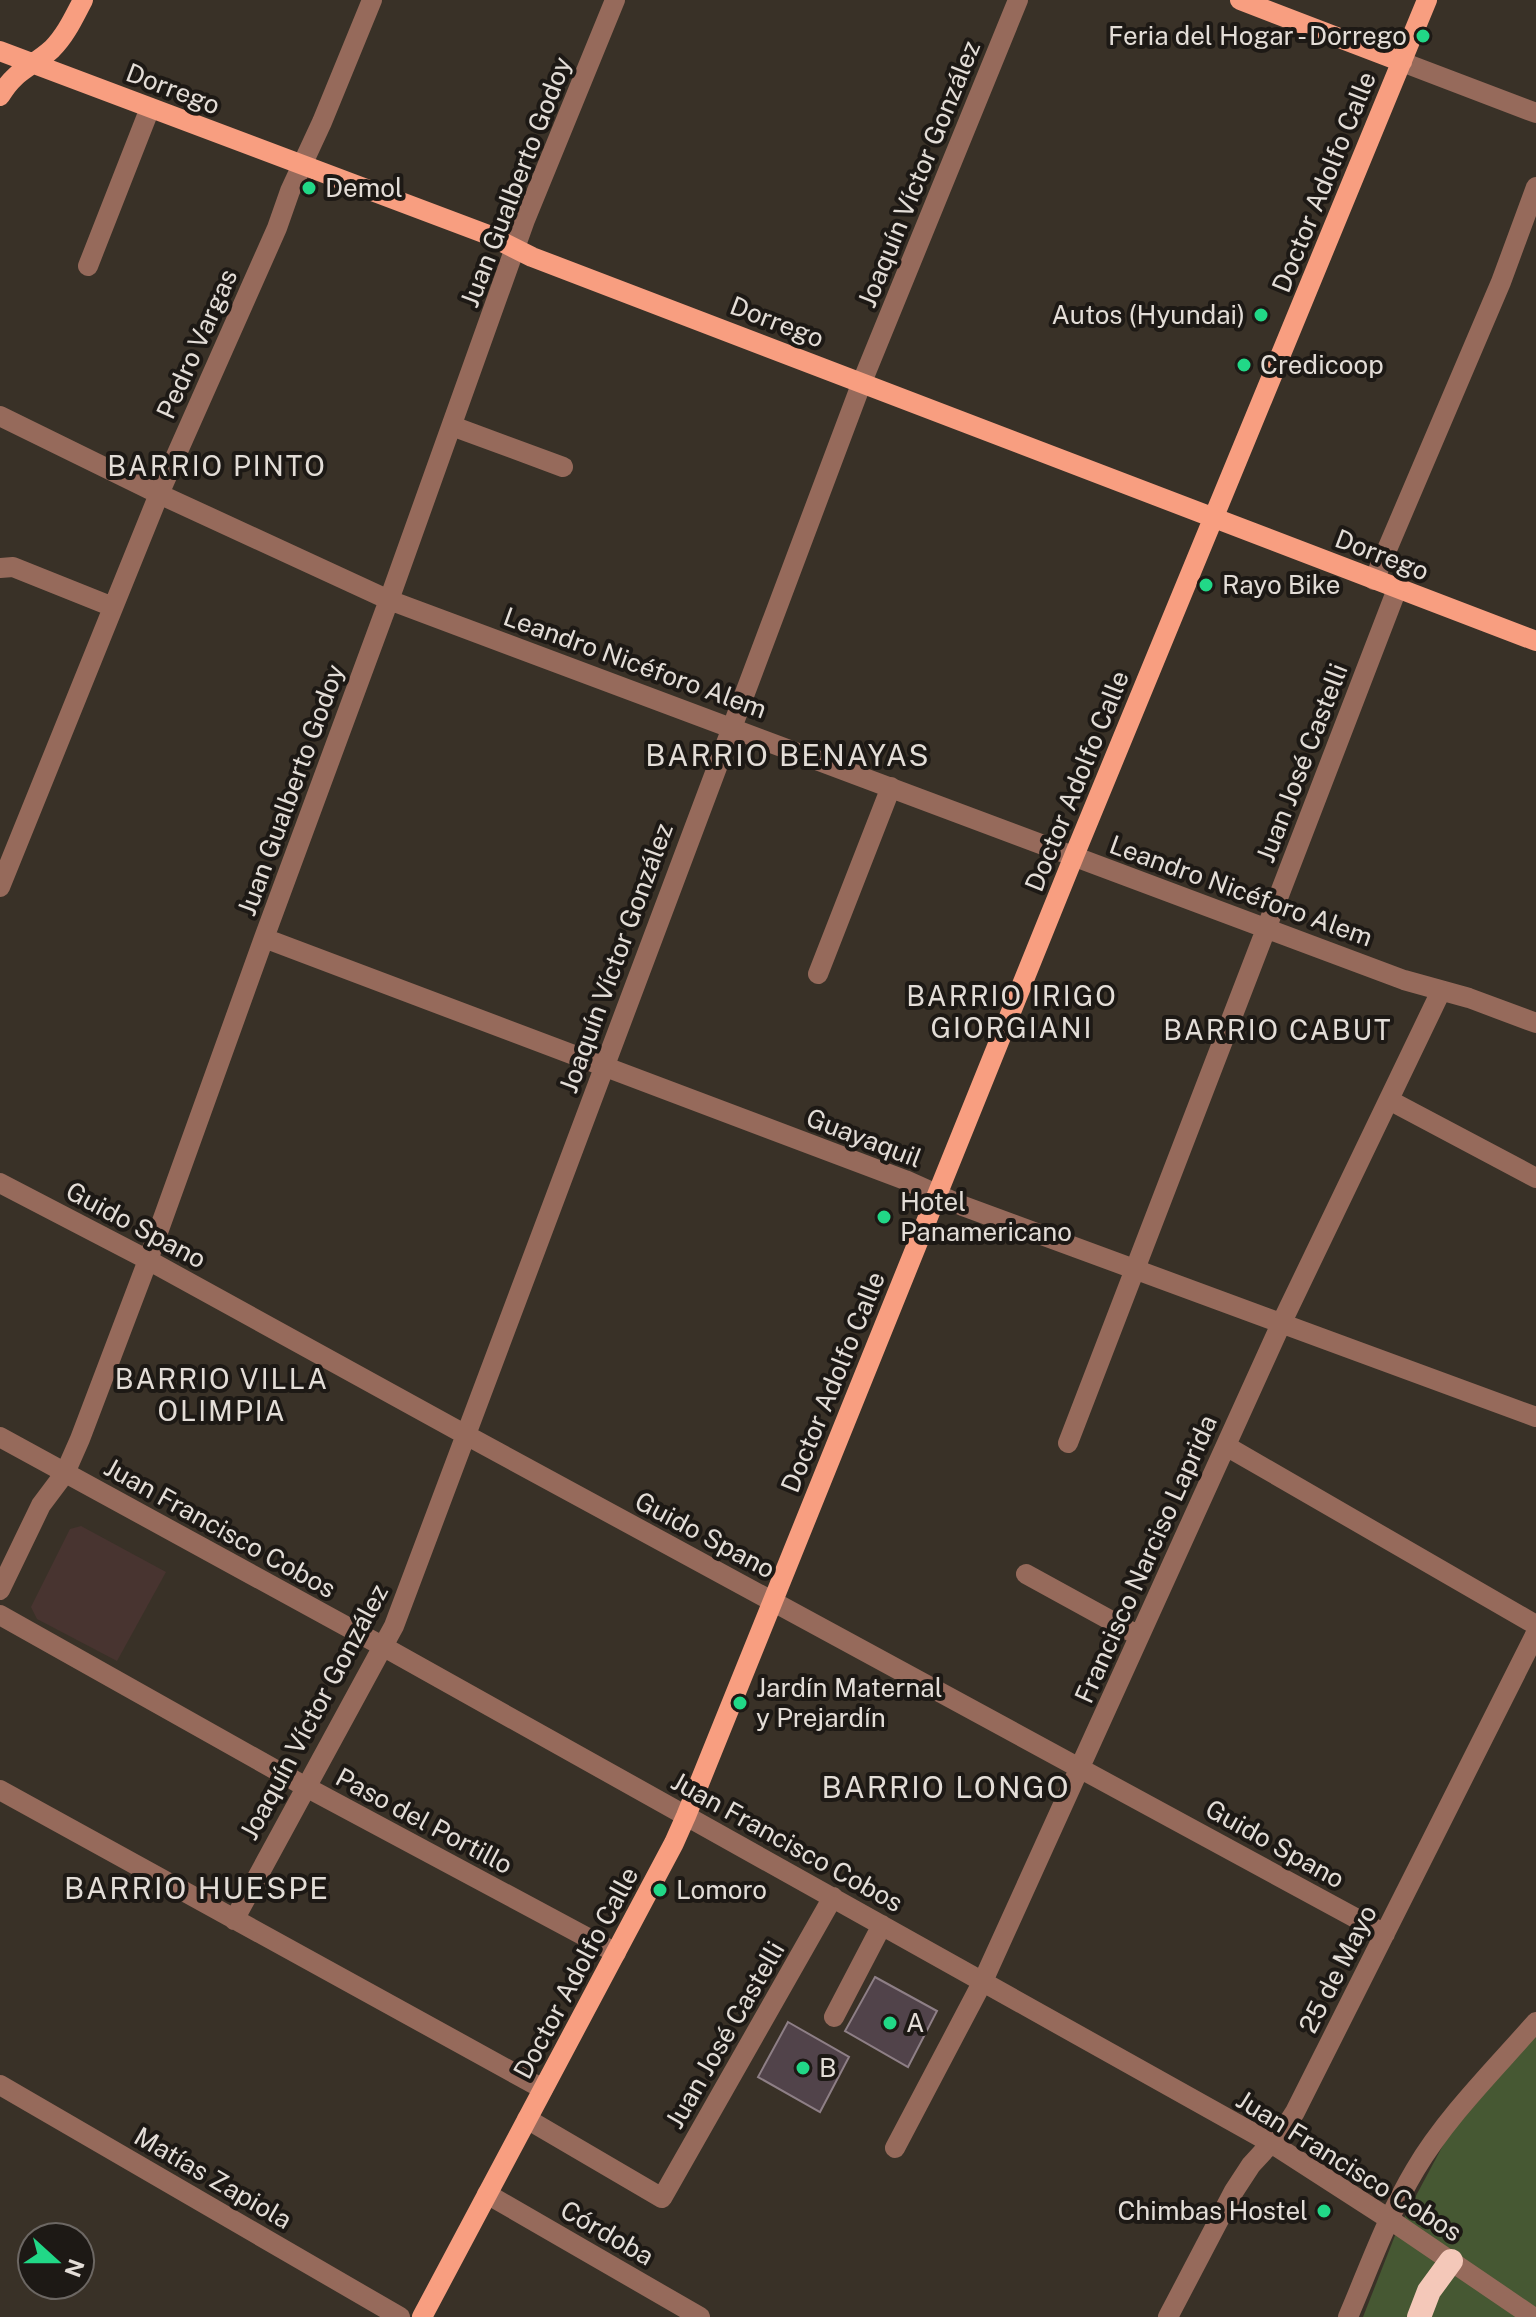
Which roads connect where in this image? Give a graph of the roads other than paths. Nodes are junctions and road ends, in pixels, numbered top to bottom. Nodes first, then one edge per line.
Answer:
1 (83, 0) edge
2 (372, 0) edge
3 (615, 0) edge
4 (1018, 0) edge
5 (1240, 0) edge
6 (1427, 0) edge
7 (0, 51) edge
8 (1402, 62) junction
9 (32, 63) junction
10 (0, 96) edge
11 (150, 108) junction
12 (1536, 113) edge
13 (302, 166) junction
14 (1536, 187) edge
15 (515, 249) junction
16 (88, 266) dead end
17 (862, 382) junction
18 (0, 416) edge
19 (452, 426) junction
20 (563, 467) dead end
21 (159, 494) junction
22 (1214, 518) junction
23 (0, 568) edge
24 (1374, 580) junction
25 (1397, 589) junction
26 (389, 600) junction
27 (113, 607) junction
28 (1536, 641) edge
29 (730, 727) junction
30 (891, 787) junction
31 (1074, 856) junction
32 (0, 887) edge
33 (1266, 928) junction
34 (264, 938) junction
35 (818, 974) dead end
36 (1441, 991) junction
37 (1536, 1023) edge
38 (604, 1066) junction
39 (1389, 1100) junction
40 (1536, 1178) edge
41 (0, 1183) edge
42 (937, 1195) junction
43 (148, 1260) junction
44 (1135, 1270) junction
45 (1281, 1324) junction
46 (1536, 1417) edge
47 (466, 1435) junction
48 (0, 1437) edge
49 (1068, 1443) dead end
50 (1226, 1446) junction
51 (65, 1473) junction
52 (1026, 1574) dead end
53 (0, 1590) edge
54 (773, 1601) junction
55 (0, 1615) edge
56 (1536, 1625) edge
57 (1536, 1633) edge
58 (1139, 1636) junction
59 (384, 1647) junction
60 (1080, 1767) junction
61 (306, 1787) junction
62 (0, 1790) edge
63 (686, 1816) junction
64 (833, 1897) junction
65 (234, 1920) junction
66 (882, 1925) junction
67 (1385, 1934) junction
68 (616, 1953) junction
69 (983, 1981) junction
70 (834, 2017) dead end
71 (1536, 2022) edge
72 (0, 2085) edge
73 (543, 2089) junction
74 (527, 2119) junction
75 (1271, 2143) junction
76 (895, 2148) dead end
77 (487, 2194) junction
78 (1389, 2219) junction
79 (1451, 2261) junction
80 (400, 2317) edge
81 (422, 2317) edge
82 (700, 2317) edge
83 (1168, 2317) edge
84 (1348, 2317) edge
85 (1419, 2317) edge
86 (1533, 2317) edge

1 - 9 main road
2 - 13 street, Pedro Vargas
3 - 15 street, Juan Gualberto Godoy
4 - 17 street, Joaquín Víctor González
5 - 8 main road
6 - 8 main road, Doctor Adolfo Calle
7 - 9 main road, Dorrego
8 - 12 street
8 - 22 main road, Doctor Adolfo Calle
9 - 10 main road
9 - 11 main road, Dorrego
11 - 13 main road, Dorrego
11 - 16 street
13 - 15 main road, Dorrego
13 - 21 street, Pedro Vargas
14 - 24 street
15 - 17 main road, Dorrego
15 - 19 street, Juan Gualberto Godoy
17 - 22 main road, Dorrego
17 - 29 street, Joaquín Víctor González
18 - 21 street, Leandro Nicéforo Alem
19 - 20 street
19 - 26 street, Juan Gualberto Godoy
21 - 26 street, Leandro Nicéforo Alem
21 - 27 street, Pedro Vargas
22 - 24 main road, Dorrego
22 - 31 main road, Doctor Adolfo Calle
23 - 27 street
24 - 25 main road, Dorrego
25 - 28 main road, Dorrego
25 - 33 street, Juan José Castelli
26 - 29 street, Leandro Nicéforo Alem
26 - 34 street, Juan Gualberto Godoy
27 - 32 street, Pedro Vargas
29 - 30 street, Leandro Nicéforo Alem
29 - 38 street, Joaquín Víctor González
30 - 31 street, Leandro Nicéforo Alem
30 - 35 street
31 - 33 street, Leandro Nicéforo Alem
31 - 42 main road, Doctor Adolfo Calle
33 - 36 street, Leandro Nicéforo Alem
33 - 44 street, Juan José Castelli
34 - 38 street, Guayaquil
34 - 43 street, Juan Gualberto Godoy
36 - 37 street, Leandro Nicéforo Alem
36 - 39 street, Francisco Narciso Laprida
38 - 42 street, Guayaquil
38 - 47 street, Joaquín Víctor González
39 - 40 street
39 - 45 street, Francisco Narciso Laprida
41 - 43 street, Guido Spano
42 - 44 street, Guayaquil
42 - 54 main road, Doctor Adolfo Calle
43 - 47 street, Guido Spano
43 - 51 street, Juan Gualberto Godoy
44 - 45 street, Guayaquil
44 - 49 street, Juan José Castelli
45 - 46 street, Guayaquil
45 - 50 street, Francisco Narciso Laprida
47 - 54 street, Guido Spano
47 - 59 street, Joaquín Víctor González
48 - 51 street, Juan Francisco Cobos
50 - 56 street
50 - 58 street, Francisco Narciso Laprida
51 - 53 street, Juan Gualberto Godoy
51 - 59 street, Juan Francisco Cobos
52 - 58 street
54 - 60 street, Guido Spano
54 - 63 main road, Doctor Adolfo Calle
55 - 61 street, Paso del Portillo
57 - 67 street, 25 de Mayo
58 - 60 street, Francisco Narciso Laprida
59 - 61 street, Joaquín Víctor González
59 - 63 street, Juan Francisco Cobos
60 - 67 street, Guido Spano
60 - 69 street, Francisco Narciso Laprida
61 - 65 street, Joaquín Víctor González
61 - 68 street, Paso del Portillo
62 - 65 street
63 - 64 street, Juan Francisco Cobos
63 - 68 main road, Doctor Adolfo Calle
64 - 66 street, Juan Francisco Cobos
64 - 74 street, Juan José Castelli
65 - 73 street
66 - 69 street, Juan Francisco Cobos
66 - 70 street
67 - 75 street, 25 de Mayo
68 - 73 main road, Doctor Adolfo Calle
69 - 75 street, Juan Francisco Cobos
69 - 76 street, Francisco Narciso Laprida
71 - 78 street
72 - 80 street, Matías Zapiola
73 - 74 main road, Doctor Adolfo Calle
74 - 77 main road, Doctor Adolfo Calle
75 - 78 street, Juan Francisco Cobos
75 - 83 street, 25 de Mayo
77 - 81 main road, Doctor Adolfo Calle
77 - 82 street, Córdoba
78 - 79 street, Juan Francisco Cobos
78 - 84 street
79 - 85 highway
79 - 86 street, Juan Francisco Cobos

